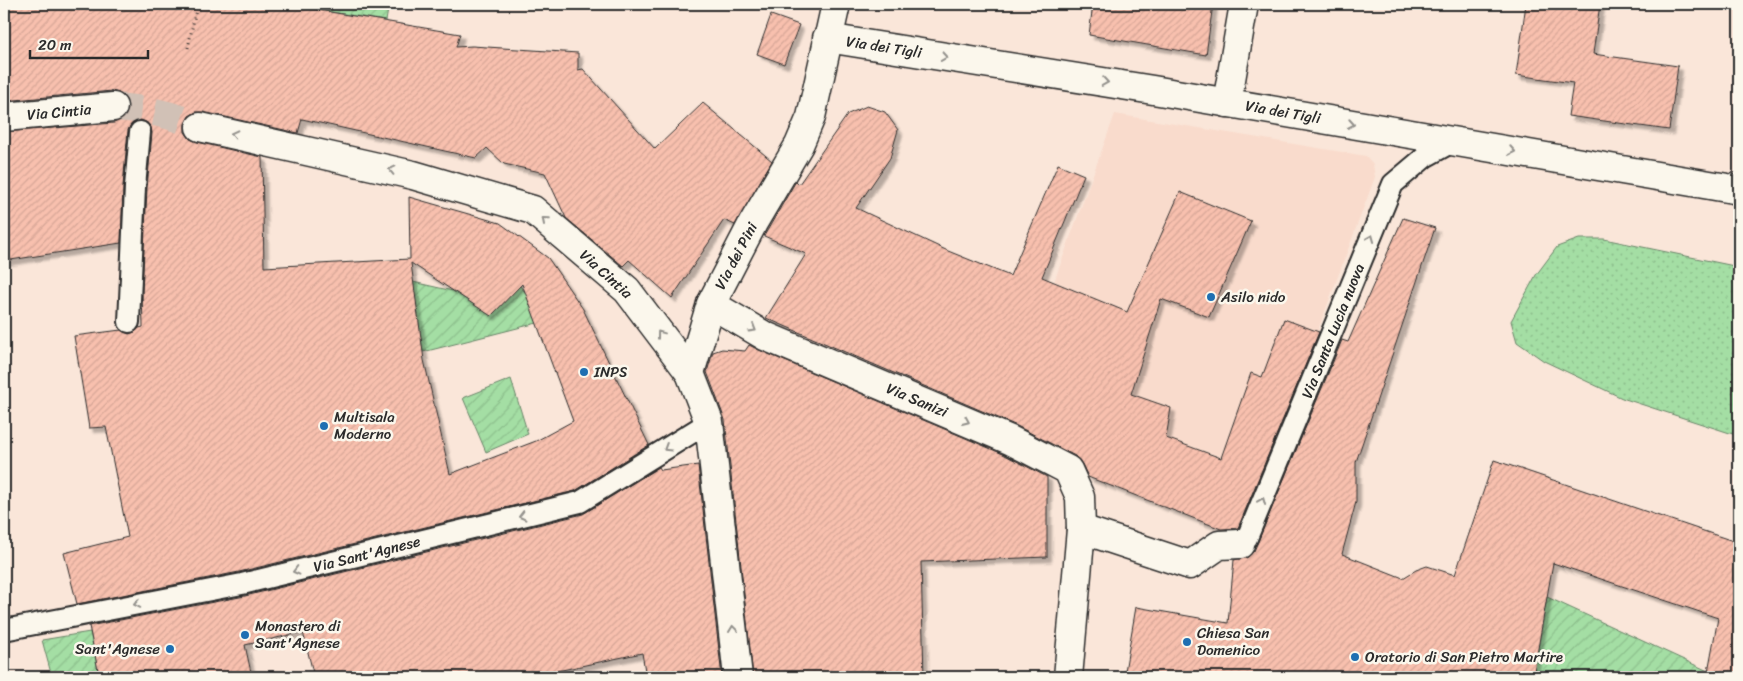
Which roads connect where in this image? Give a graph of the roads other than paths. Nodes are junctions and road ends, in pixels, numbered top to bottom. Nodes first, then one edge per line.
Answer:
1 (836, 4) edge
2 (1244, 4) edge
3 (827, 38) junction
4 (1227, 103) junction
5 (114, 107) tunnel mouth
6 (4, 117) edge
7 (200, 126) tunnel mouth
8 (140, 132) dead end
9 (1454, 141) junction
10 (1739, 190) edge
11 (711, 304) junction
12 (129, 322) dead end
13 (690, 373) junction
14 (709, 422) junction
15 (1081, 529) junction
16 (1240, 544) joint
17 (4, 630) edge
18 (738, 677) edge
19 (1068, 677) edge

1 - 3 street, Via dei Pini
2 - 4 street
3 -> 4 street, Via dei Tigli
3 - 11 street, Via dei Pini
4 -> 9 street, Via dei Tigli
5 - 6 street, Via Cintia
13 -> 7 street, Via Cintia
8 - 12 lane
9 -> 10 street, Via dei Tigli
16 -> 9 lane, Via Santa Lucia nuova
11 - 13 street, Via dei Pini
11 -> 15 street, Via Sanizi
13 - 14 street, Via Cintia
14 -> 17 lane, Via Sant'Agnese
18 -> 14 street, Via Cintia
15 - 16 street
15 - 19 street, Via Sanizi

